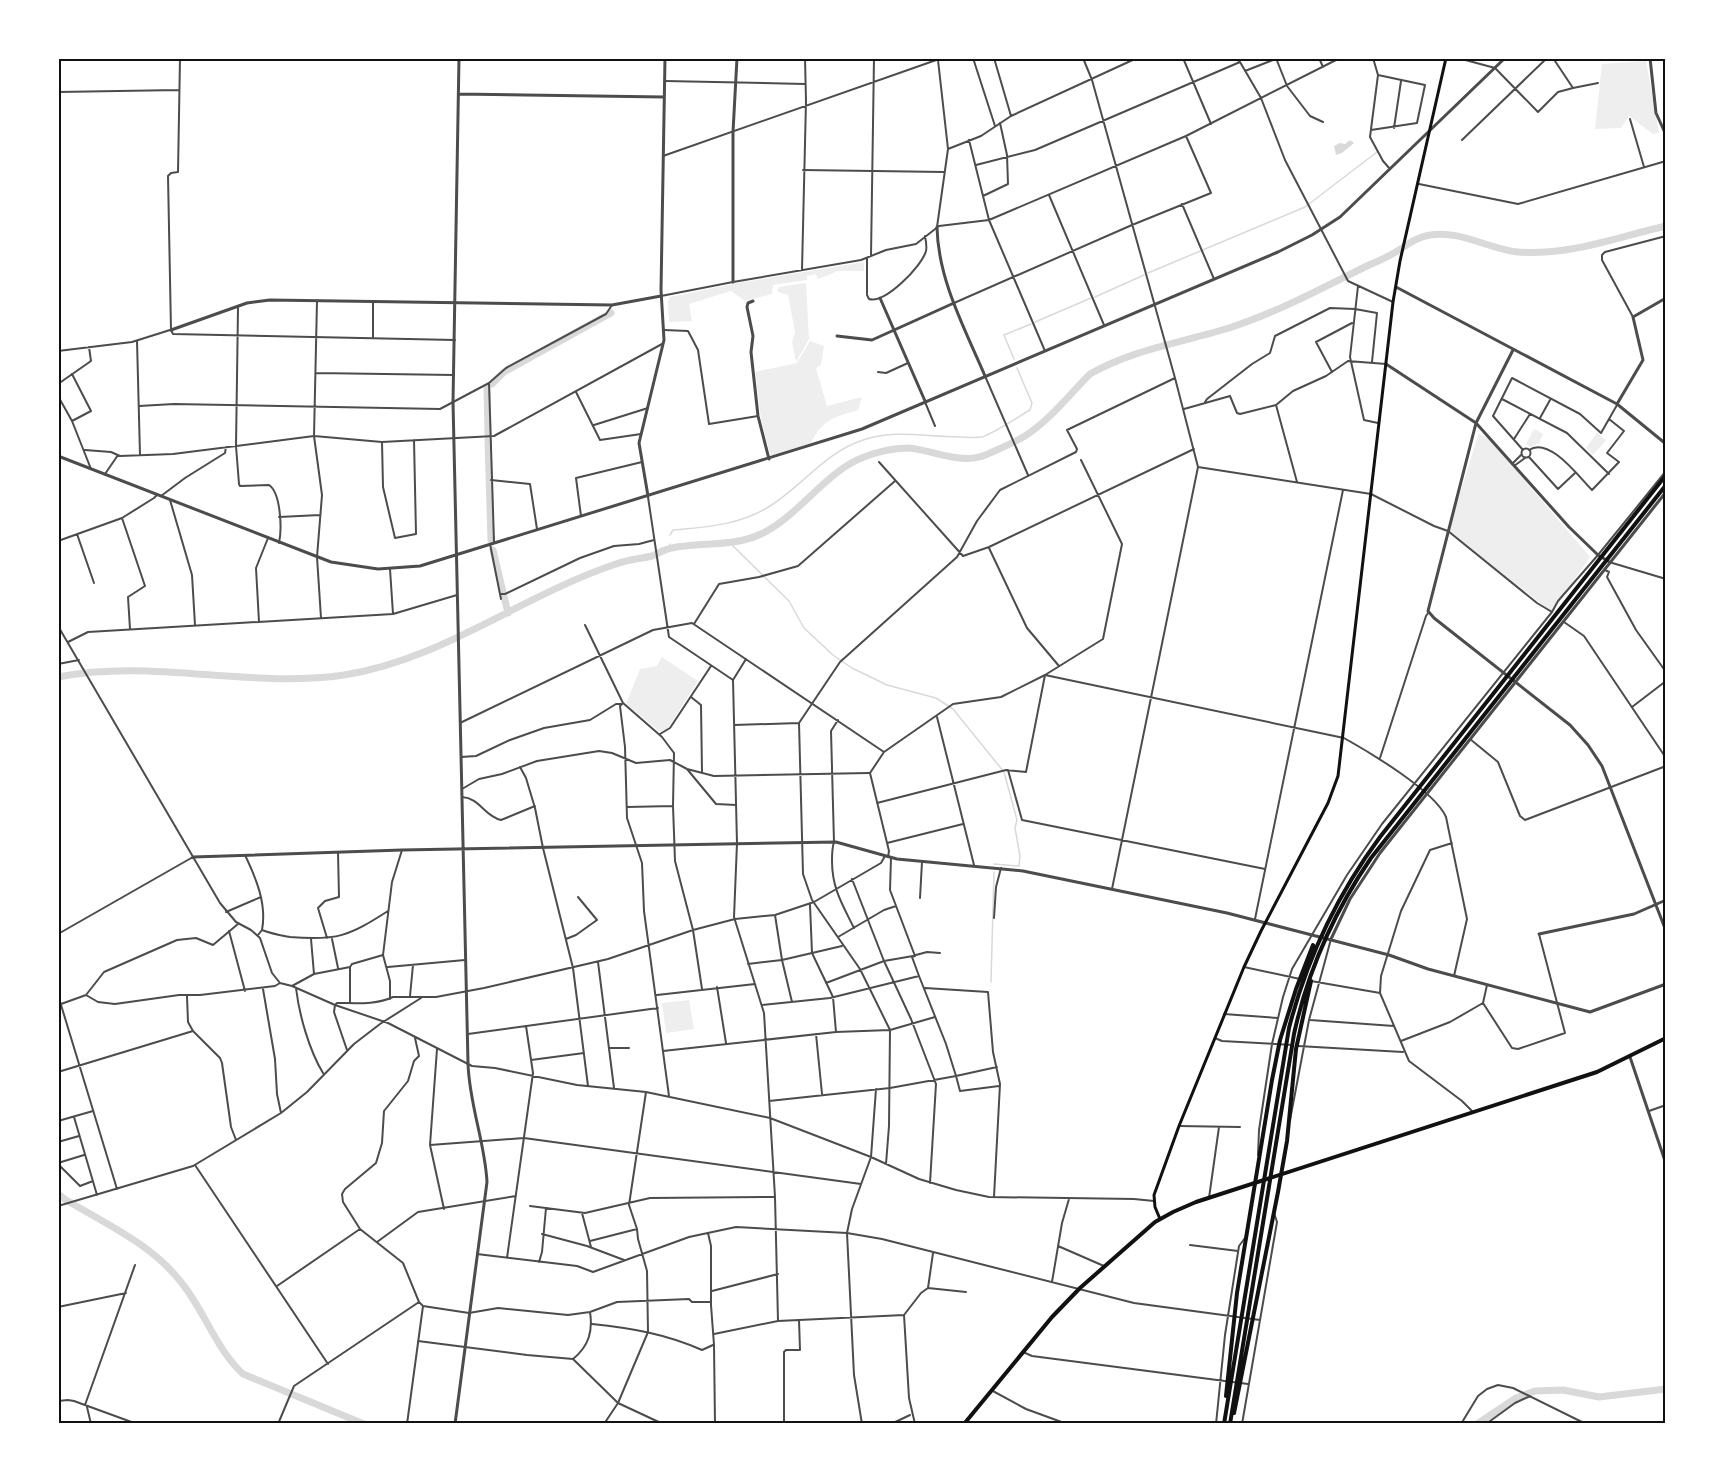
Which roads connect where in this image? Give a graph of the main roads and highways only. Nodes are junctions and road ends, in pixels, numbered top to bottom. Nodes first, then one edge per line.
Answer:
1 (1446, 58) edge
2 (1665, 473) edge
3 (1665, 485) edge
4 (1324, 928) junction
5 (1321, 946) junction
6 (1665, 1038) edge
7 (1281, 1175) junction
8 (1254, 1184) junction
9 (1160, 1219) junction
10 (1226, 1414) junction
11 (964, 1424) edge
12 (1224, 1424) edge
13 (1231, 1424) edge

1 - 9 main road
2 - 4 main road
3 - 5 main road
4 - 8 main road
4 - 10 main road
5 - 7 main road
5 - 13 main road
6 - 7 main road
7 - 8 main road
7 - 13 main road
8 - 9 main road
8 - 10 main road
9 - 11 main road
10 - 12 main road

